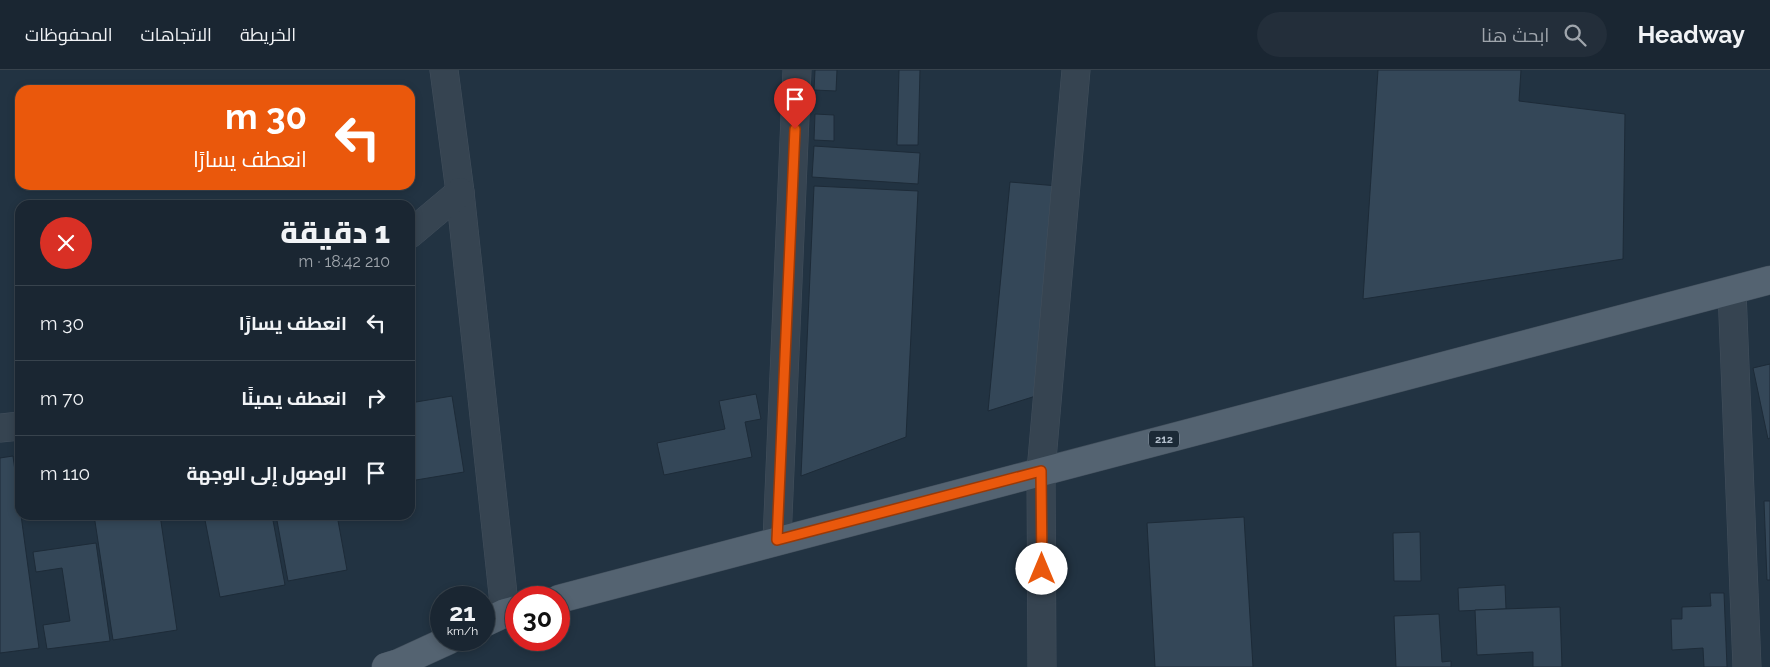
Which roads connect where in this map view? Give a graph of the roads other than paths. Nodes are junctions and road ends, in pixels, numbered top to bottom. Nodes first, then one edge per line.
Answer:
1 (444, 70) edge
2 (797, 70) edge
3 (1076, 70) edge
4 (460, 192) junction
5 (415, 230) edge
6 (1770, 280) edge
7 (1732, 291) junction
8 (15, 426) edge
9 (0, 428) edge
10 (1041, 471) junction
11 (777, 540) junction
12 (570, 596) edge
13 (502, 616) edge
14 (430, 649) edge
15 (395, 666) edge
16 (1042, 667) edge
17 (1746, 667) edge

1 - 4 street
2 - 11 street
3 - 10 street
4 - 5 street
4 - 13 street
6 - 7 main road, 212
7 - 10 main road, 212
7 - 17 street
8 - 9 street
10 - 11 main road, 212
10 - 16 street
11 - 12 main road, 212
14 - 15 main road

